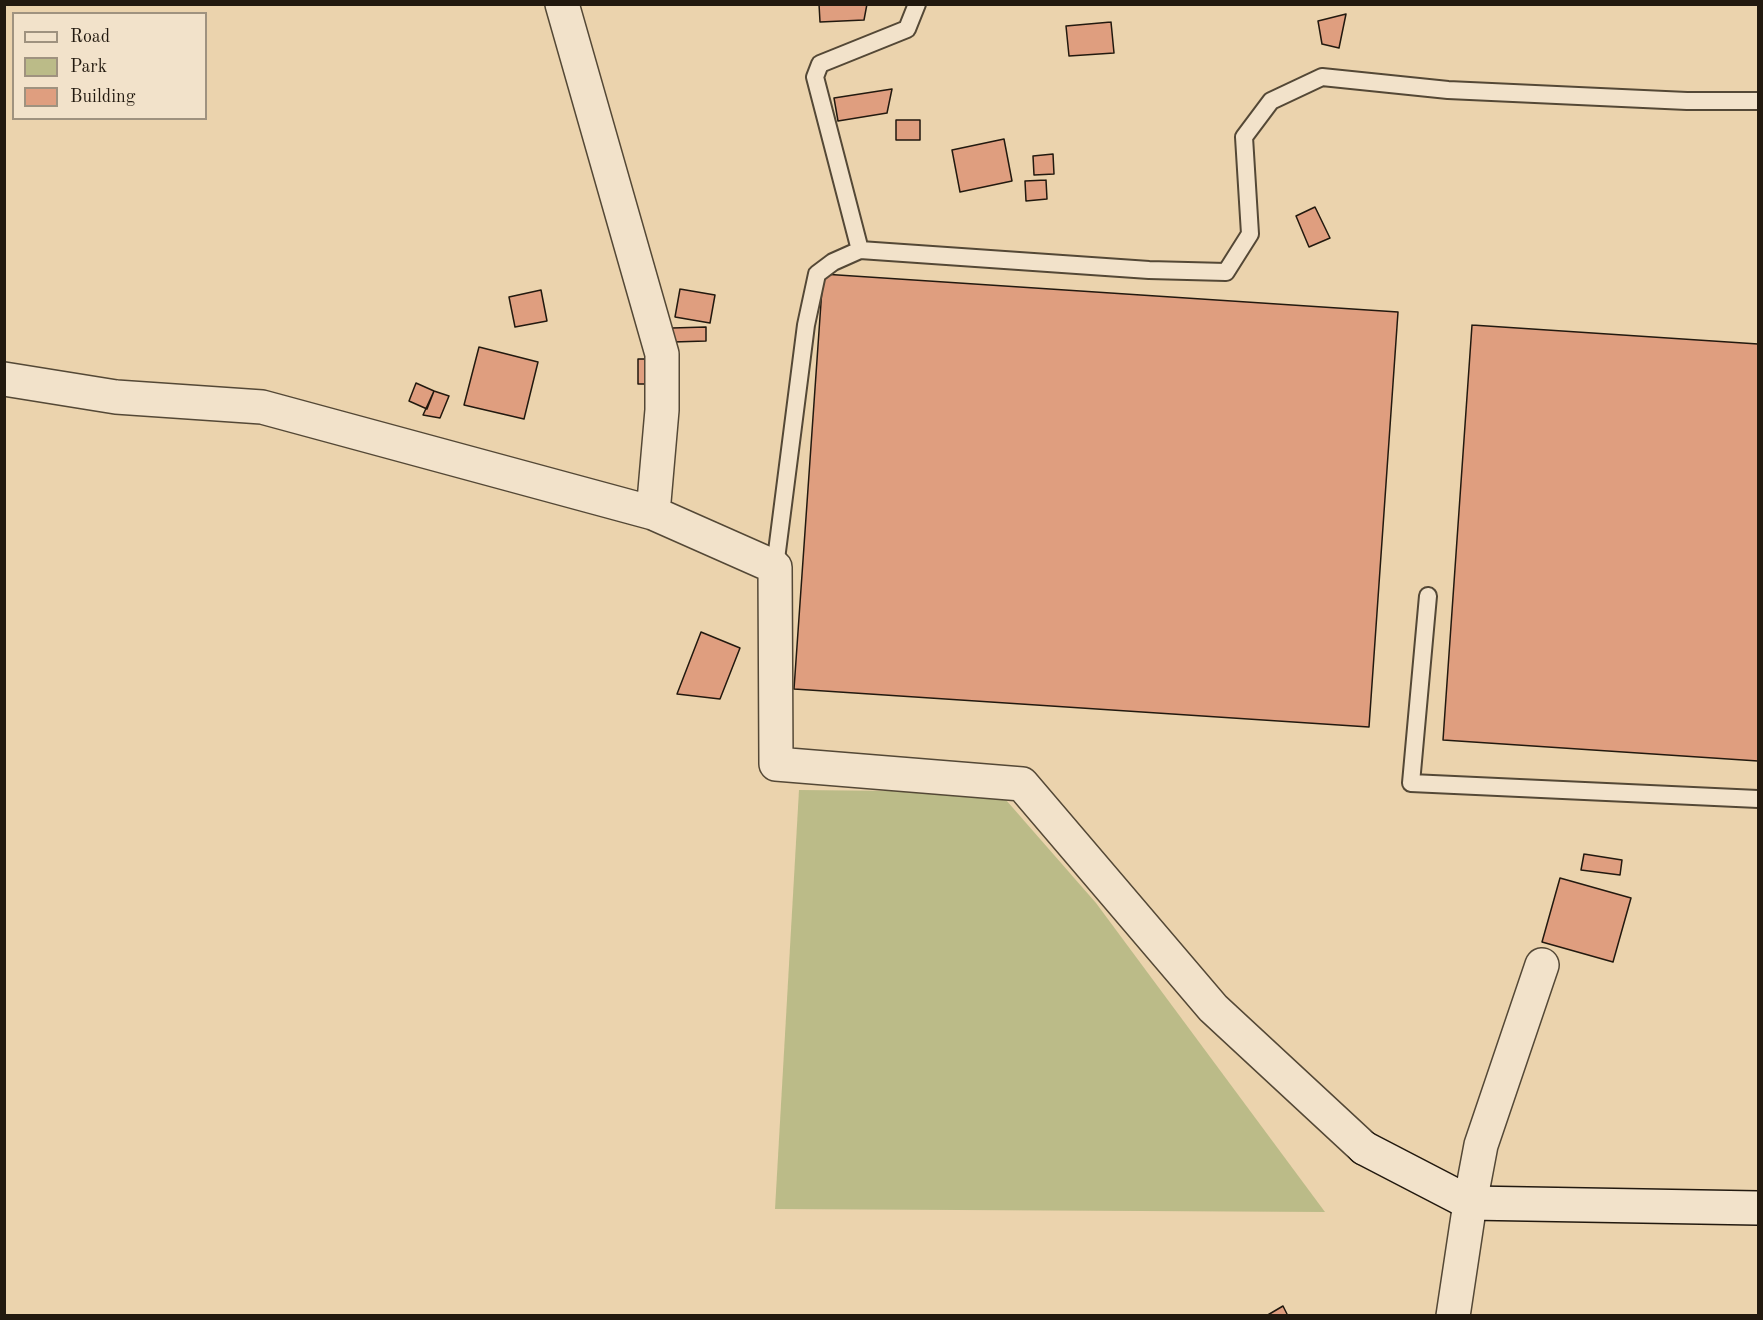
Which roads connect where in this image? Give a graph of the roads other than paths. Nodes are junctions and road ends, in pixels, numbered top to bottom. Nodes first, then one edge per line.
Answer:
1 (562, 4) edge
2 (917, 4) edge
3 (1758, 101) edge
4 (860, 250) junction
5 (4, 379) edge
6 (653, 513) junction
7 (775, 567) junction
8 (1428, 596) dead end
9 (1758, 799) edge
10 (1542, 965) dead end
11 (1470, 1203) junction
12 (1758, 1208) edge
13 (1453, 1316) edge

1 - 6 street
2 - 4 lane
3 - 4 lane
4 - 7 lane
5 - 6 street
6 - 7 street
7 - 11 street
8 - 9 lane
10 - 11 street
11 - 12 street
11 - 13 street

